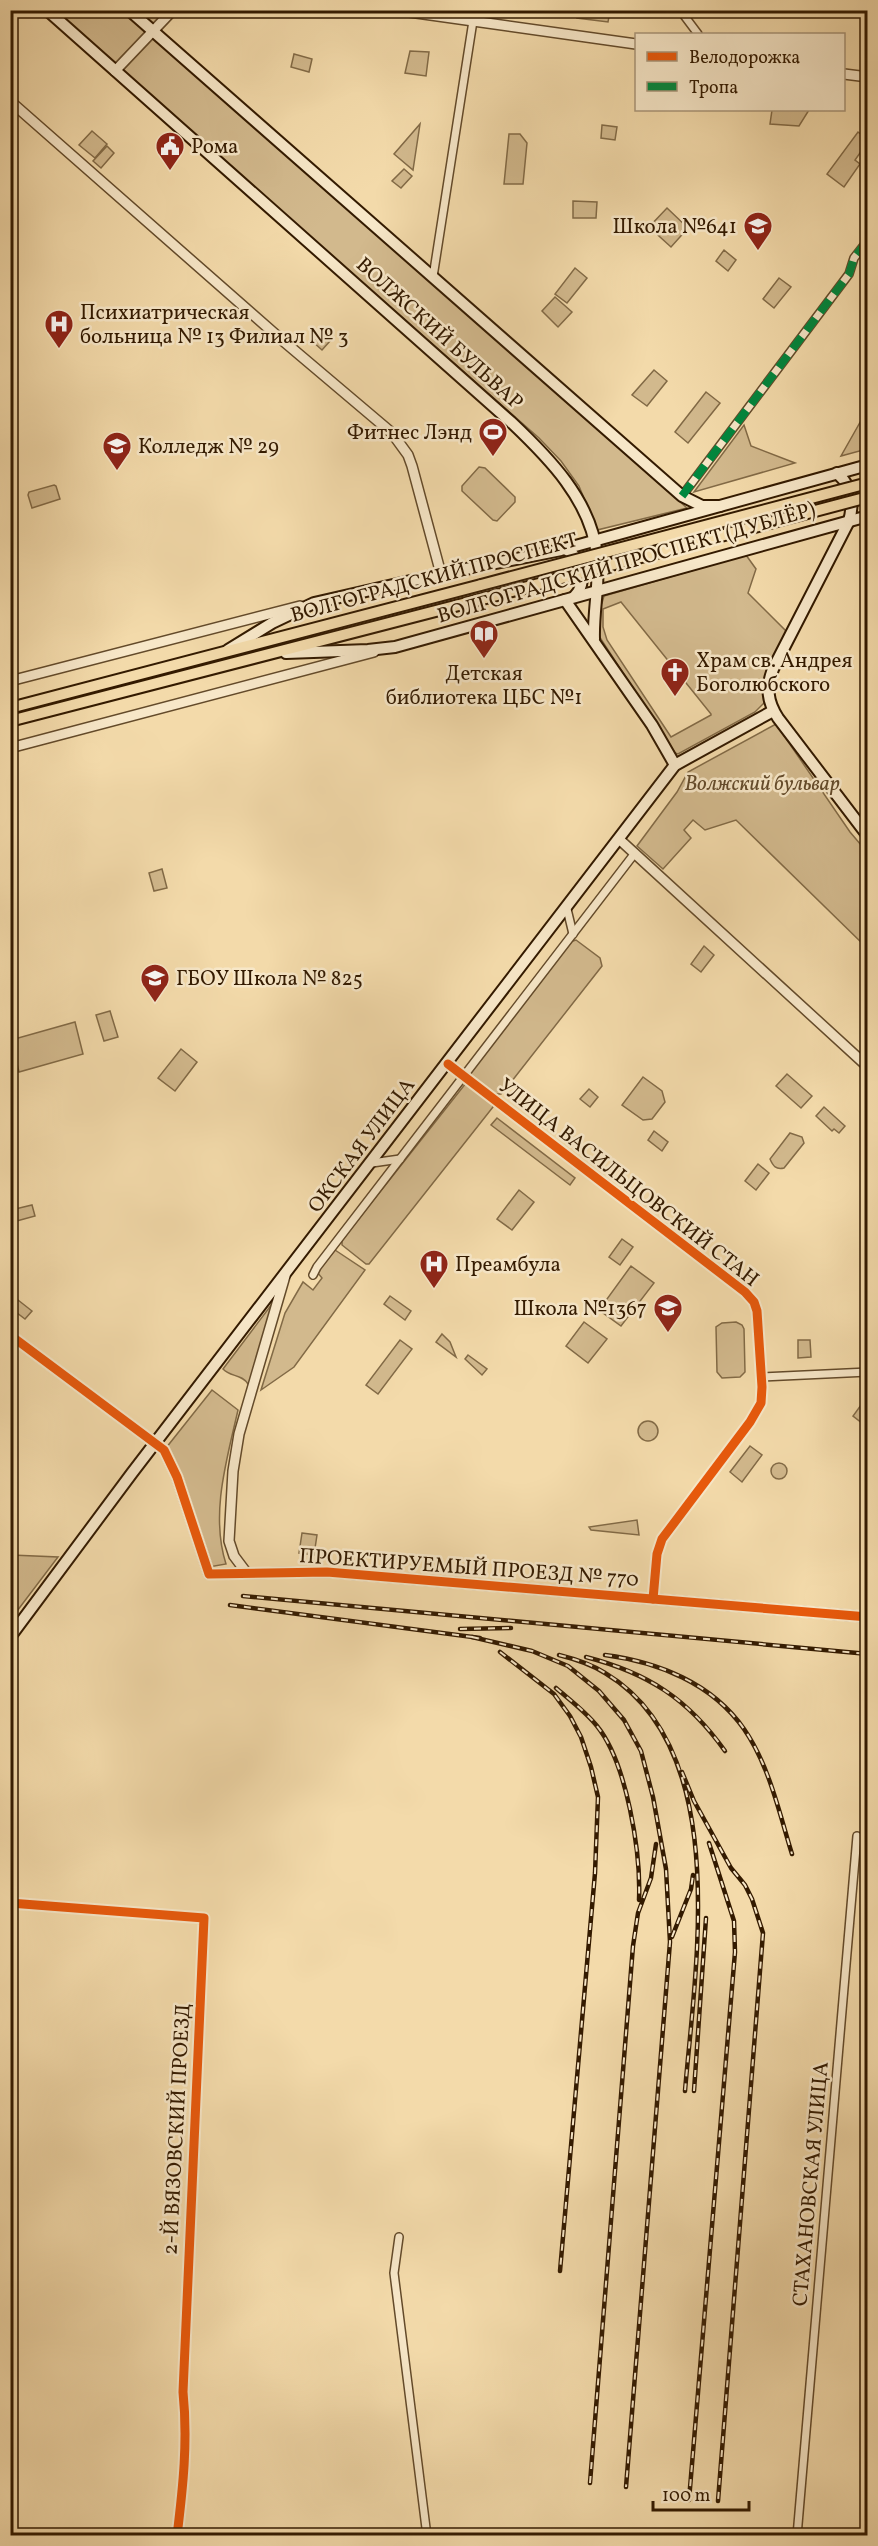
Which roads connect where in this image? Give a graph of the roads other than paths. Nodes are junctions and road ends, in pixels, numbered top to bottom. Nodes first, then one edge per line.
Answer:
1 (47, 10) edge
2 (129, 10) edge
3 (173, 10) edge
4 (395, 10) edge
5 (680, 10) edge
6 (473, 21) junction
7 (153, 31) junction
8 (697, 33) edge
9 (635, 44) edge
10 (115, 71) junction
11 (845, 74) edge
12 (867, 77) edge
13 (10, 101) edge
14 (867, 240) edge
15 (433, 277) junction
16 (867, 465) edge
17 (837, 473) junction
18 (867, 474) edge
19 (867, 483) edge
20 (867, 490) edge
21 (682, 496) junction
22 (867, 496) edge
23 (720, 506) junction
24 (867, 516) edge
25 (849, 521) junction
26 (595, 540) junction
27 (565, 549) junction
28 (441, 574) junction
29 (596, 591) junction
30 (570, 599) junction
31 (314, 603) junction
32 (594, 639) junction
33 (395, 646) junction
34 (223, 653) junction
35 (271, 654) junction
36 (10, 681) edge
37 (10, 708) edge
38 (773, 711) junction
39 (10, 720) edge
40 (10, 748) edge
41 (675, 765) junction
42 (867, 836) edge
43 (620, 840) junction
44 (635, 853) junction
45 (567, 909) junction
46 (573, 934) junction
47 (448, 1064) junction
48 (867, 1067) edge
49 (464, 1076) junction
50 (400, 1159) junction
51 (372, 1163) junction
52 (313, 1275) dead end
53 (285, 1276) junction
54 (10, 1335) edge
55 (867, 1372) edge
56 (761, 1377) junction
57 (157, 1442) junction
58 (246, 1572) junction
59 (653, 1599) junction
60 (867, 1617) edge
61 (10, 1637) edge
62 (857, 1836) dead end
63 (10, 1903) edge
64 (399, 2237) dead end
65 (177, 2535) edge
66 (428, 2535) edge
67 (797, 2535) edge

1 - 10 main road, ВОЛЖСКИЙ БУЛЬВАР
2 - 7 main road, ВОЛЖСКИЙ БУЛЬВАР
3 - 7 street
4 - 6 street
5 - 8 street
6 - 9 street
6 - 15 street
7 - 10 street
7 - 15 main road, ВОЛЖСКИЙ БУЛЬВАР
10 - 26 main road, ВОЛЖСКИЙ БУЛЬВАР
11 - 12 street
13 - 28 street
14 - 21 street
15 - 21 main road, ВОЛЖСКИЙ БУЛЬВАР
16 - 17 main road, ВОЛГОГРАДСКИЙ ПРОСПЕКТ (ДУБЛЁР)
17 - 23 main road, ВОЛГОГРАДСКИЙ ПРОСПЕКТ (ДУБЛЁР)
17 - 25 main road
18 - 20 main road
19 - 34 main road, ВОЛГОГРАДСКИЙ ПРОСПЕКТ, bridge
21 - 23 main road, ВОЛЖСКИЙ БУЛЬВАР
22 - 35 main road, ВОЛГОГРАДСКИЙ ПРОСПЕКТ, bridge
23 - 26 main road, ВОЛГОГРАДСКИЙ ПРОСПЕКТ (ДУБЛЁР)
24 - 25 main road, ВОЛГОГРАДСКИЙ ПРОСПЕКТ (ДУБЛЁР)
25 - 29 main road, ВОЛГОГРАДСКИЙ ПРОСПЕКТ (ДУБЛЁР)
25 - 38 main road
26 - 27 main road, ВОЛГОГРАДСКИЙ ПРОСПЕКТ (ДУБЛЁР)
26 - 29 main road, ВОЛЖСКИЙ БУЛЬВАР
27 - 28 main road, ВОЛГОГРАДСКИЙ ПРОСПЕКТ (ДУБЛЁР)
27 - 30 main road
28 - 31 main road, ВОЛГОГРАДСКИЙ ПРОСПЕКТ (ДУБЛЁР)
29 - 30 main road, ВОЛГОГРАДСКИЙ ПРОСПЕКТ (ДУБЛЁР)
29 - 32 main road, ВОЛЖСКИЙ БУЛЬВАР
30 - 32 main road
30 - 33 main road, ВОЛГОГРАДСКИЙ ПРОСПЕКТ (ДУБЛЁР)
31 - 34 main road, ВОЛГОГРАДСКИЙ ПРОСПЕКТ (ДУБЛЁР)
31 - 36 street, ВОЛГОГРАДСКИЙ ПРОСПЕКТ (ДУБЛЁР)
32 - 41 main road
33 - 35 main road, ВОЛГОГРАДСКИЙ ПРОСПЕКТ (ДУБЛЁР)
33 - 40 street, ВОЛГОГРАДСКИЙ ПРОСПЕКТ (ДУБЛЁР)
34 - 37 main road, ВОЛГОГРАДСКИЙ ПРОСПЕКТ
35 - 39 main road, ВОЛГОГРАДСКИЙ ПРОСПЕКТ
38 - 41 main road, ОКСКАЯ УЛИЦА
38 - 42 main road
41 - 43 main road, ОКСКАЯ УЛИЦА
43 - 44 street
43 - 45 main road, ОКСКАЯ УЛИЦА
44 - 46 street
44 - 48 street
45 - 46 street
45 - 47 main road, ОКСКАЯ УЛИЦА
46 - 49 street
47 - 49 street, УЛИЦА ВАСИЛЬЦОВСКИЙ СТАН
47 - 51 main road, ОКСКАЯ УЛИЦА
49 - 50 street
49 - 56 street, УЛИЦА ВАСИЛЬЦОВСКИЙ СТАН
50 - 51 street
50 - 52 street
51 - 53 main road, ОКСКАЯ УЛИЦА
53 - 57 main road, ОКСКАЯ УЛИЦА
53 - 58 street
54 - 57 street
55 - 56 street
56 - 59 street, УЛИЦА ВАСИЛЬЦОВСКИЙ СТАН
57 - 58 street, ПРОЕКТИРУЕМЫЙ ПРОЕЗД № 770
57 - 61 main road, ОКСКАЯ УЛИЦА
58 - 59 street, ПРОЕКТИРУЕМЫЙ ПРОЕЗД № 770
59 - 60 street, ПРОЕКТИРУЕМЫЙ ПРОЕЗД № 770
62 - 67 street, СТАХАНОВСКАЯ УЛИЦА
63 - 65 street, 2-Й ВЯЗОВСКИЙ ПРОЕЗД
64 - 66 street

